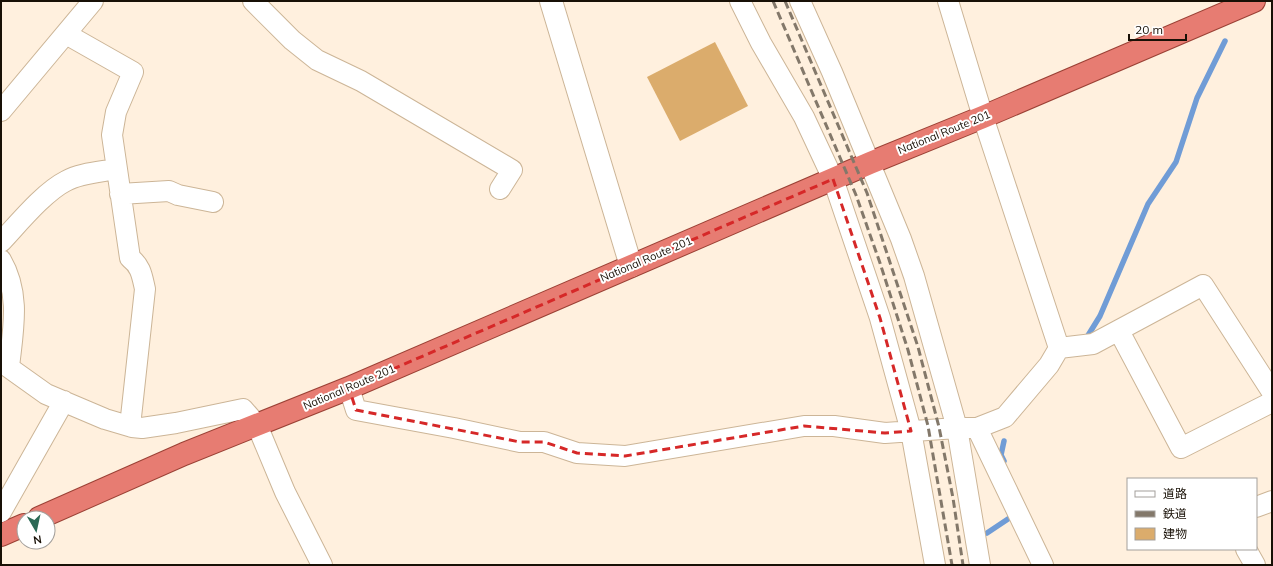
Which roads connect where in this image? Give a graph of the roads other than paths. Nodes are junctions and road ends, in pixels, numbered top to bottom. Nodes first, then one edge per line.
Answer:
1 (93, 1) edge
2 (253, 1) edge
3 (551, 1) edge
4 (740, 1) edge
5 (800, 1) edge
6 (948, 1) edge
7 (1254, 1) edge
8 (66, 34) junction
9 (1, 111) edge
10 (983, 116) junction
11 (870, 163) junction
12 (116, 169) junction
13 (833, 179) junction
14 (500, 189) dead end
15 (120, 194) junction
16 (213, 202) dead end
17 (1, 242) edge
18 (1, 260) edge
19 (631, 266) junction
20 (1119, 331) junction
21 (1059, 348) junction
22 (5, 364) edge
23 (348, 388) junction
24 (1272, 392) edge
25 (64, 401) junction
26 (1272, 402) edge
27 (257, 425) junction
28 (132, 427) junction
29 (957, 428) junction
30 (977, 428) junction
31 (910, 431) junction
32 (1272, 501) edge
33 (1257, 507) edge
34 (56, 510) edge
35 (1, 512) edge
36 (16, 528) edge
37 (1, 535) edge
38 (1247, 550) edge
39 (322, 565) edge
40 (935, 565) edge
41 (980, 565) edge
42 (1043, 565) edge
43 (1255, 565) edge

1 - 8 street
2 - 14 street
3 - 19 street
4 - 13 street
5 - 11 street
6 - 10 street
7 - 10 highway, National Route 201
8 - 9 street
8 - 12 street
10 - 11 highway, National Route 201
10 - 21 street
11 - 13 highway, National Route 201
11 - 29 street
12 - 15 street
12 - 17 street
13 - 19 highway, National Route 201
13 - 31 street
15 - 16 street
15 - 28 street
18 - 22 street
19 - 23 highway, National Route 201
20 - 21 street
20 - 24 street
20 - 26 street
21 - 30 street
22 - 25 street
23 - 27 highway, National Route 201
23 - 31 street
25 - 28 street
25 - 35 street
27 - 28 street
27 - 34 highway, National Route 201
27 - 39 street
29 - 30 street
29 - 31 street
29 - 41 street
30 - 42 street
31 - 40 street
32 - 33 street
36 - 37 highway
38 - 43 street

